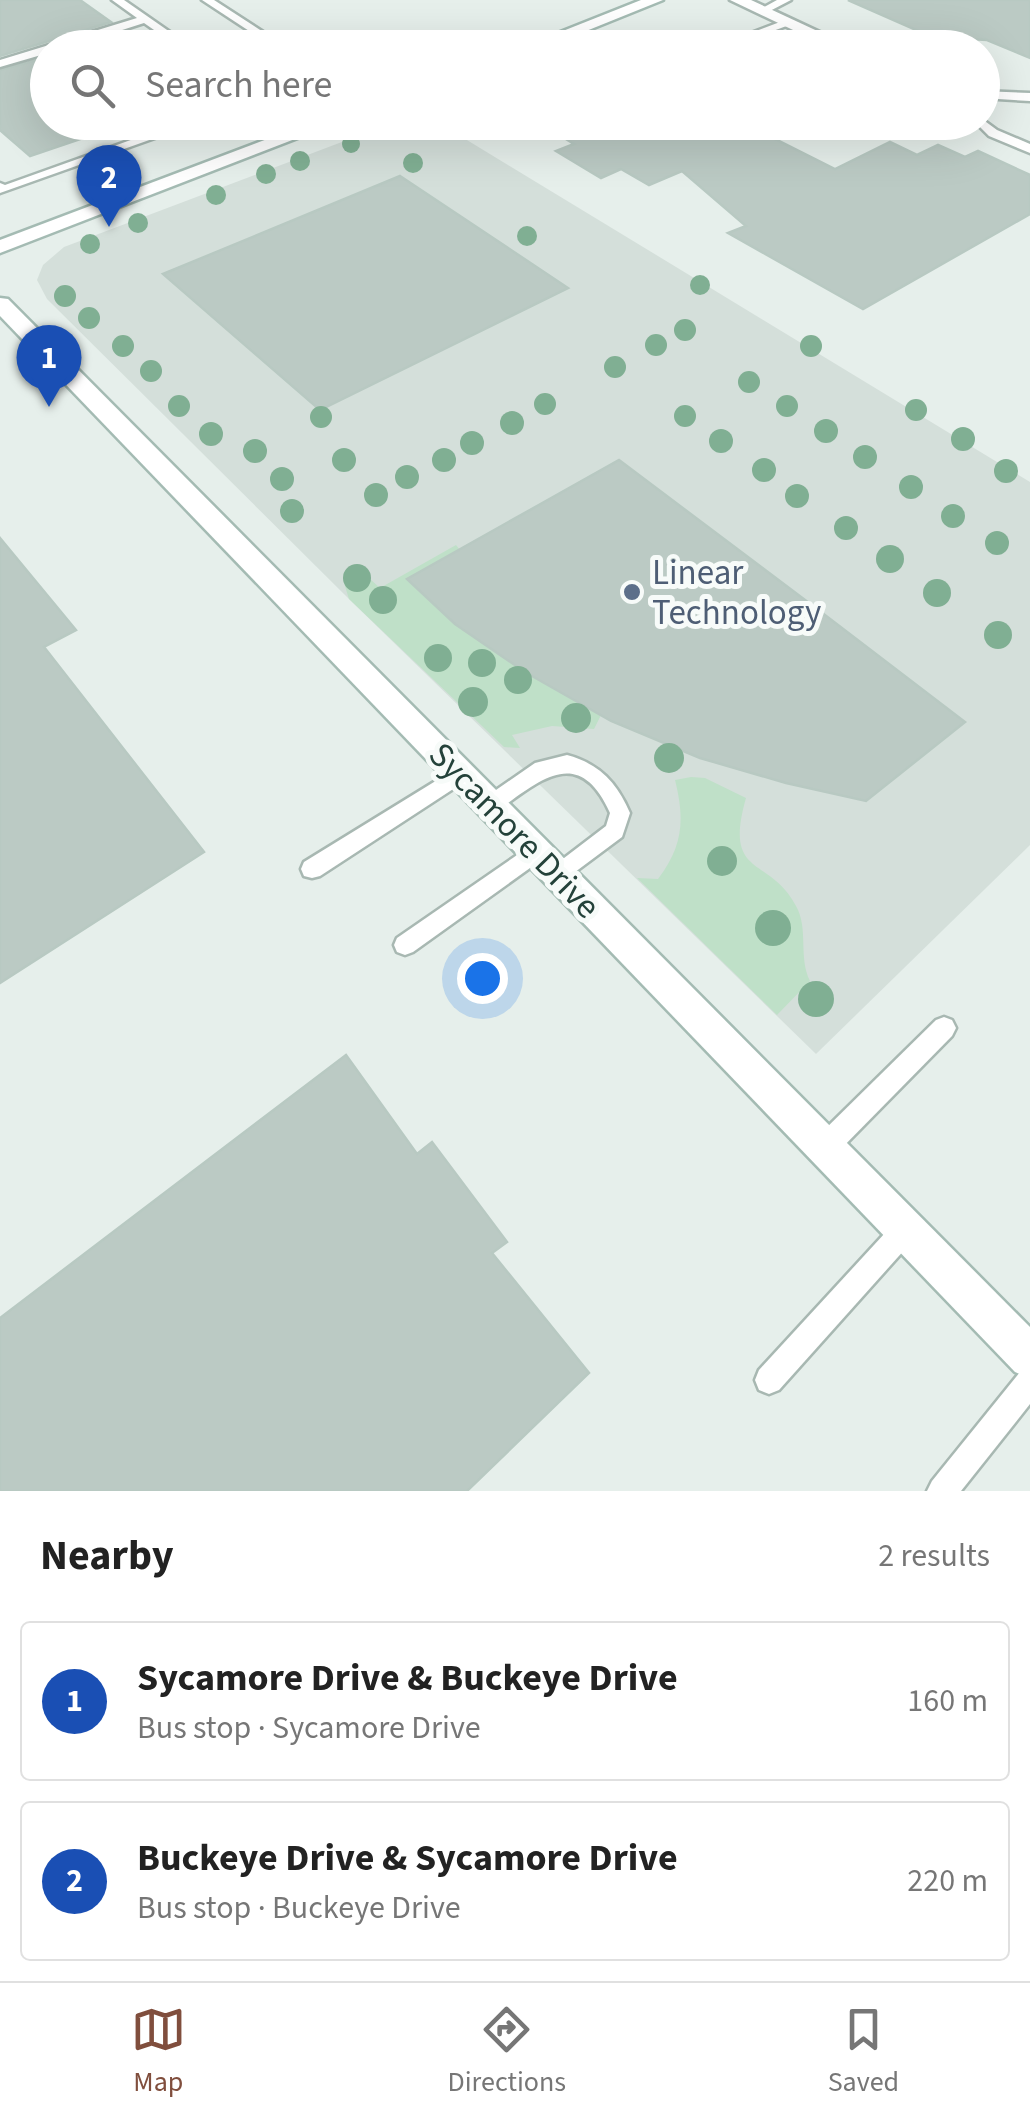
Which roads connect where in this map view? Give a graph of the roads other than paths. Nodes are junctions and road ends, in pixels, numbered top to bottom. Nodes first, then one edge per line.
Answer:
1 (116, 0) edge
2 (206, 0) edge
3 (655, 0) edge
4 (738, 0) edge
5 (786, 0) edge
6 (762, 11) junction
7 (145, 19) junction
8 (788, 22) junction
9 (109, 30) edge
10 (161, 30) edge
11 (254, 30) edge
12 (576, 30) edge
13 (766, 30) edge
14 (806, 30) edge
15 (30, 54) edge
16 (0, 64) edge
17 (1000, 95) edge
18 (1030, 96) edge
19 (1000, 132) edge
20 (143, 140) edge
21 (276, 140) edge
22 (1030, 149) edge
23 (0, 187) edge
24 (0, 247) edge
25 (0, 304) edge
26 (460, 774) junction
27 (490, 805) junction
28 (536, 851) junction
29 (312, 868) dead end
30 (559, 874) junction
31 (405, 946) dead end
32 (944, 1028) dead end
33 (825, 1146) junction
34 (906, 1229) junction
35 (1030, 1356) edge
36 (769, 1380) dead end
37 (1030, 1382) edge
38 (942, 1491) edge

1 - 7 lane
2 - 11 lane
3 - 12 street
4 - 6 street
5 - 6 lane
6 - 8 street
7 - 9 lane
7 - 10 lane
8 - 13 lane
8 - 14 street
15 - 16 lane
17 - 18 lane
19 - 22 lane
20 - 23 lane
21 - 24 street
25 - 26 street, Sycamore Drive
26 - 27 street, Sycamore Drive
26 - 29 lane
27 - 28 street, Sycamore Drive
27 - 30 lane
28 - 30 street, Sycamore Drive
28 - 31 lane
30 - 33 street, Sycamore Drive
32 - 33 lane
33 - 34 street, Sycamore Drive
34 - 35 street, Sycamore Drive
34 - 36 lane
37 - 38 lane

